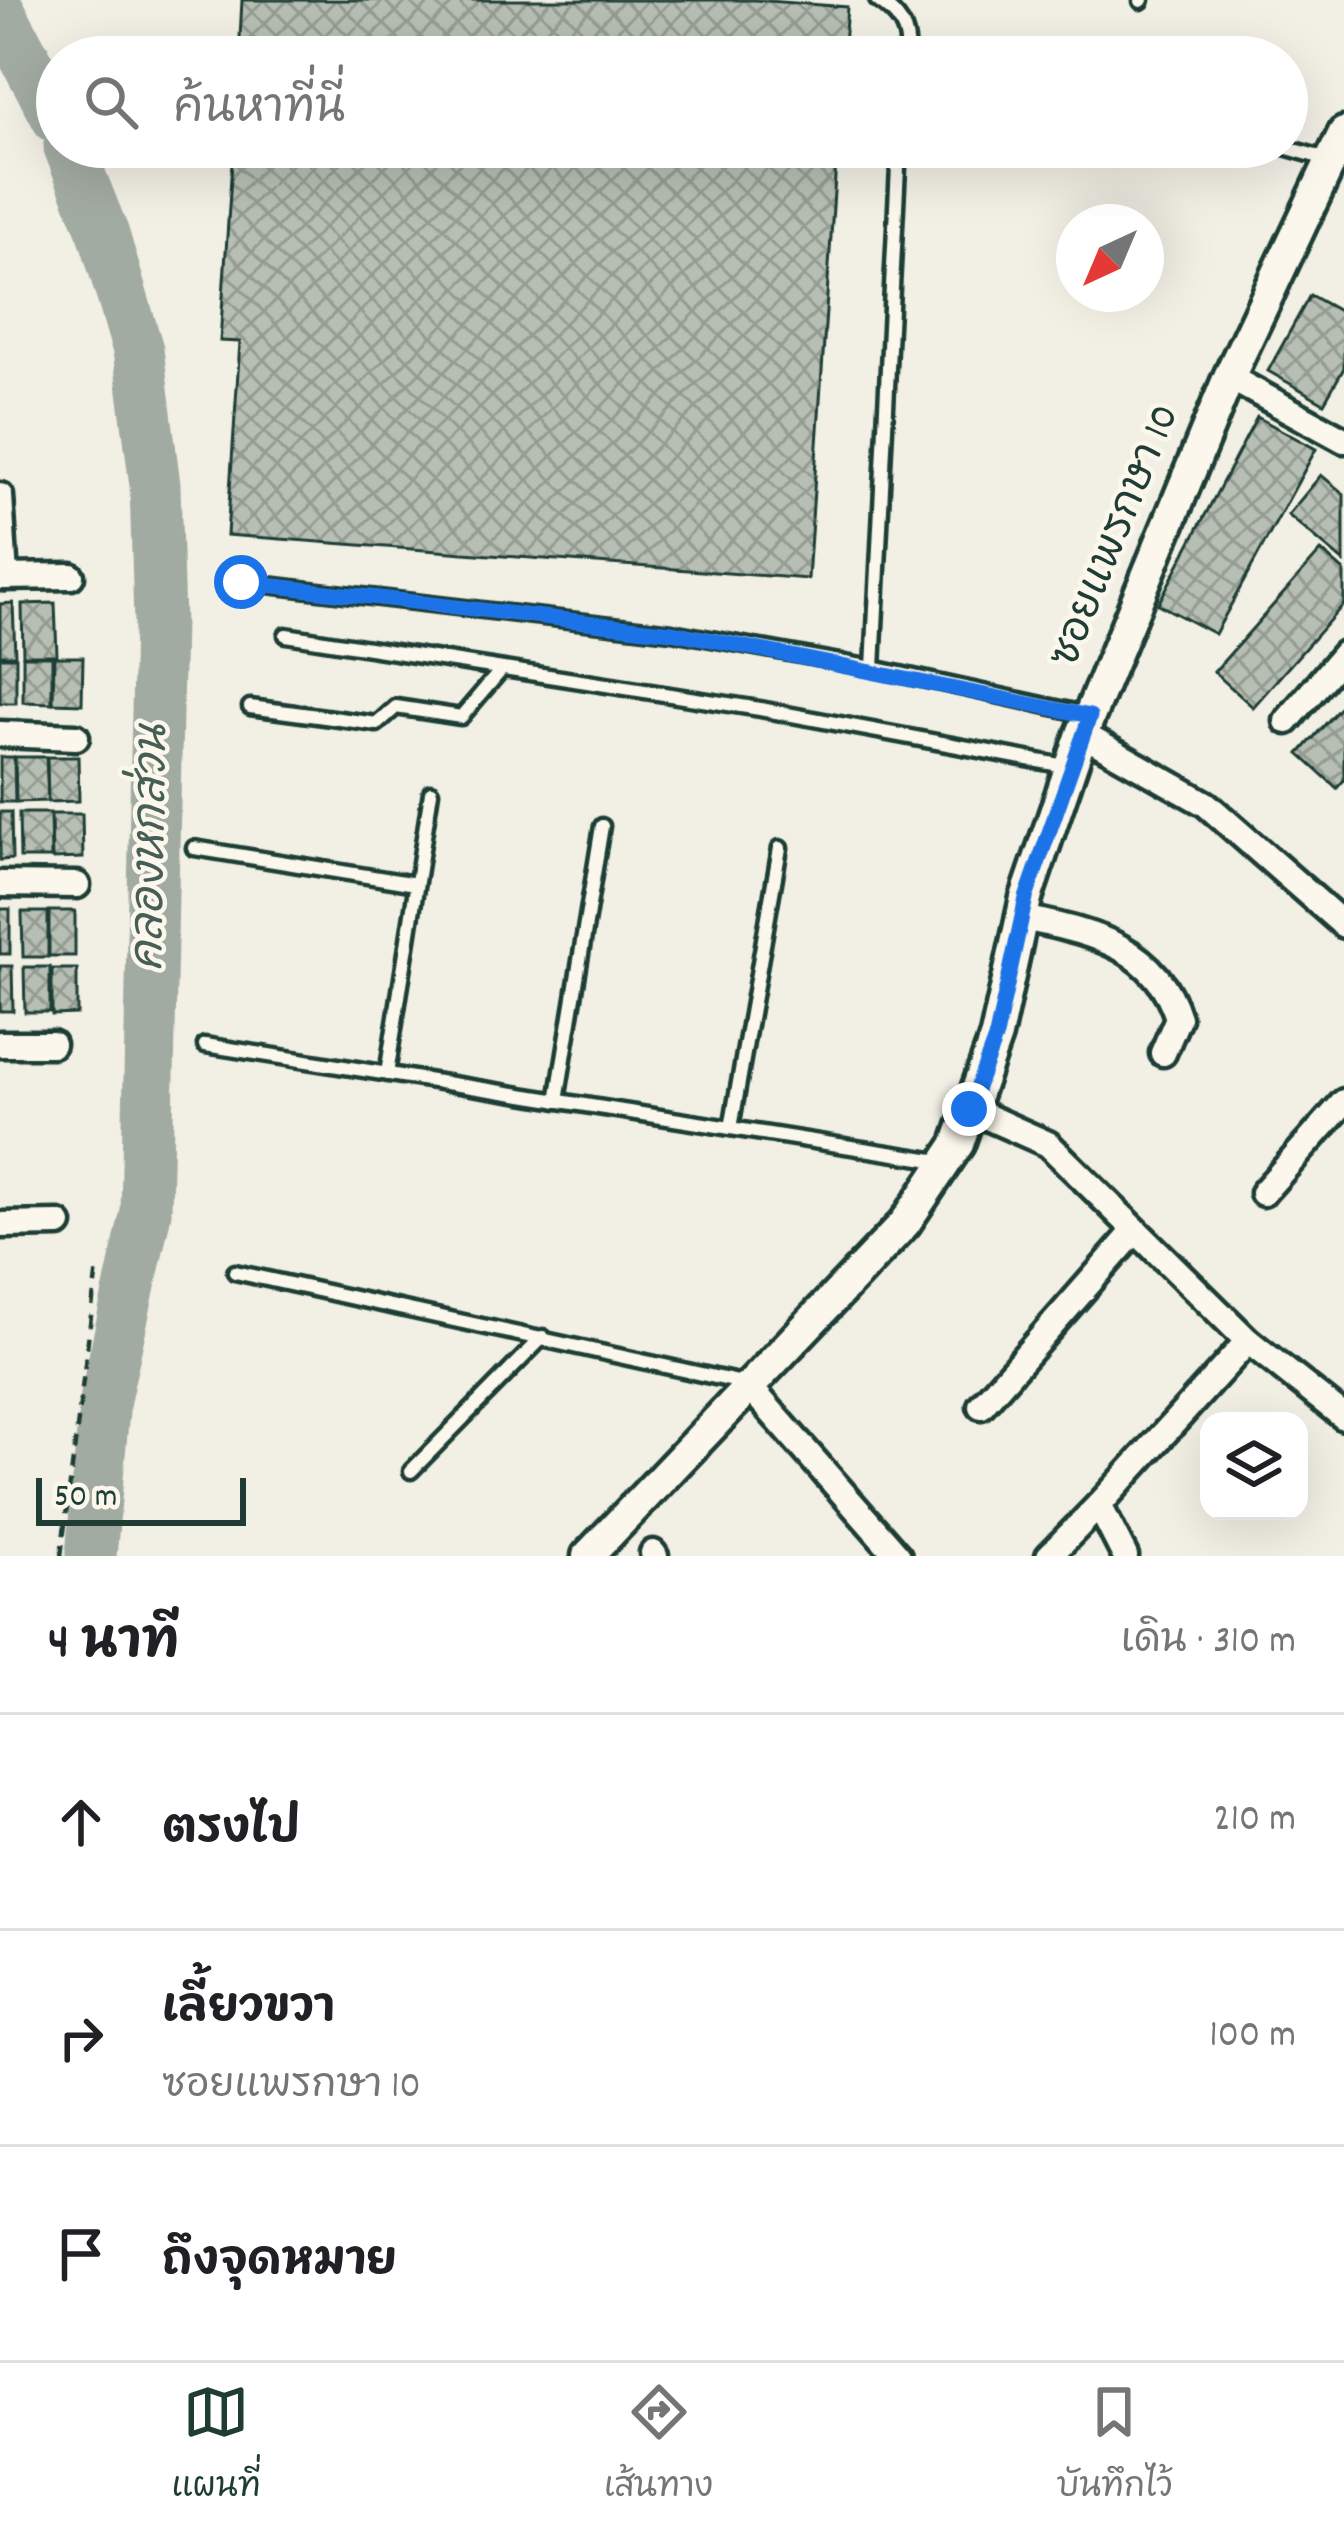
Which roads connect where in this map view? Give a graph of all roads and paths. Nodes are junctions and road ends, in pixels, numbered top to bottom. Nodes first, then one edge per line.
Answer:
1 (877, 0) edge
2 (906, 36) edge
3 (1337, 147) edge
4 (898, 168) edge
5 (1229, 377) junction
6 (1344, 440) edge
7 (0, 496) edge
8 (3, 577) edge
9 (71, 577) dead end
10 (241, 582) dead end
11 (286, 635) dead end
12 (1344, 654) edge
13 (873, 668) junction
14 (502, 669) junction
15 (250, 707) dead end
16 (1287, 721) dead end
17 (1086, 725) junction
18 (0, 734) edge
19 (76, 737) dead end
20 (1071, 767) junction
21 (431, 792) dead end
22 (602, 826) dead end
23 (194, 848) dead end
24 (780, 848) dead end
25 (0, 884) edge
26 (416, 884) junction
27 (77, 885) dead end
28 (1024, 918) junction
29 (1344, 925) edge
30 (0, 1044) edge
31 (52, 1044) dead end
32 (205, 1045) dead end
33 (1163, 1053) dead end
34 (387, 1074) junction
35 (556, 1100) junction
36 (1344, 1102) edge
37 (969, 1109) junction
38 (731, 1128) junction
39 (947, 1162) junction
40 (1263, 1193) dead end
41 (59, 1224) dead end
42 (0, 1225) edge
43 (1134, 1232) junction
44 (97, 1268) dead end
45 (235, 1272) dead end
46 (542, 1337) junction
47 (1248, 1341) junction
48 (747, 1384) junction
49 (981, 1406) dead end
50 (1344, 1417) edge
51 (411, 1471) dead end
52 (1100, 1505) junction
53 (883, 1551) edge
54 (62, 1556) edge
55 (589, 1556) edge
56 (1049, 1556) edge
57 (1125, 1556) edge

1 - 2 lane
3 - 5 street, ซอยแพรกษา 10
4 - 13 lane
5 - 6 street
5 - 17 street, ซอยแพรกษา 10
7 - 8 street
8 - 9 street
10 - 13 lane
11 - 14 lane
12 - 16 street
13 - 17 lane
14 - 15 lane
14 - 20 lane
17 - 20 street, ซอยแพรกษา 10
17 - 29 street
18 - 19 street
20 - 28 street, ซอยแพรกษา 10
21 - 26 lane
22 - 35 lane
23 - 26 lane
24 - 38 lane
25 - 27 street
26 - 34 lane
28 - 33 street
28 - 37 street, ซอยแพรกษา 10
30 - 31 street
32 - 34 lane
34 - 35 lane
35 - 38 lane
36 - 40 street
37 - 39 street, ซอยแพรกษา 10
37 - 43 street
38 - 39 lane
39 - 48 street, ซอยแพรกษา 10
41 - 42 street
43 - 47 street
43 - 49 street
44 - 54 path
45 - 46 lane
46 - 48 lane
46 - 51 lane
47 - 50 street
47 - 52 street
48 - 53 street
48 - 55 street, ซอยแพรกษา 10
52 - 56 street
52 - 57 street

